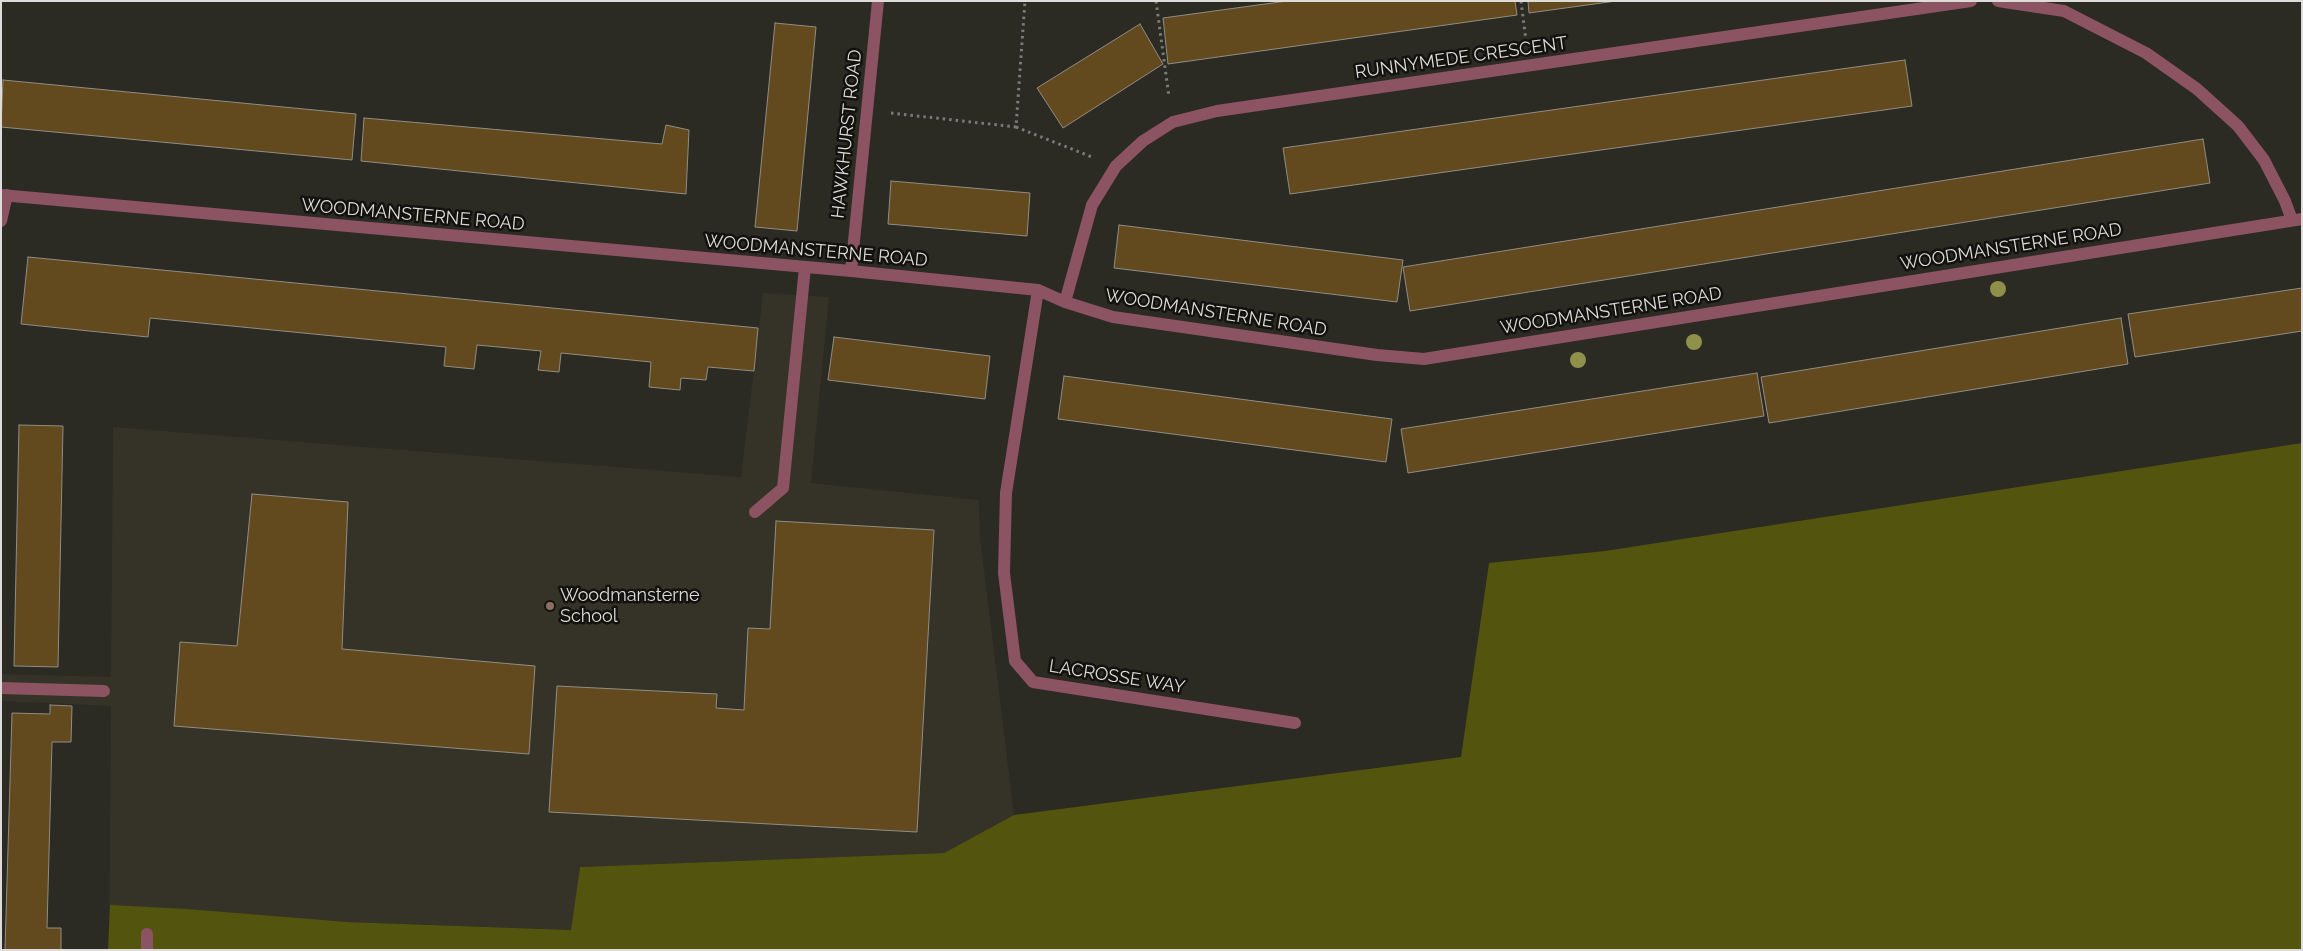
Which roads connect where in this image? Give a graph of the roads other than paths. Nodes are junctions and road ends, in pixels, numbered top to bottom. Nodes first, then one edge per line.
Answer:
1 (878, 1) edge
2 (1971, 1) edge
3 (1998, 1) edge
4 (4, 195) edge
5 (2297, 219) edge
6 (1, 221) edge
7 (805, 267) junction
8 (851, 271) junction
9 (1038, 290) junction
10 (1065, 302) junction
11 (755, 512) dead end
12 (1, 688) edge
13 (104, 691) dead end
14 (1295, 723) dead end
15 (147, 934) dead end
16 (147, 950) edge

1 - 8 street, HAWKHURST ROAD
2 - 10 street, RUNNYMEDE CRESCENT
3 - 5 street
4 - 6 street
4 - 7 street, WOODMANSTERNE ROAD
5 - 10 street, WOODMANSTERNE ROAD
7 - 8 street, WOODMANSTERNE ROAD
7 - 11 street
8 - 9 street, WOODMANSTERNE ROAD
9 - 10 street, WOODMANSTERNE ROAD
9 - 14 street, LACROSSE WAY
12 - 13 street
15 - 16 street

